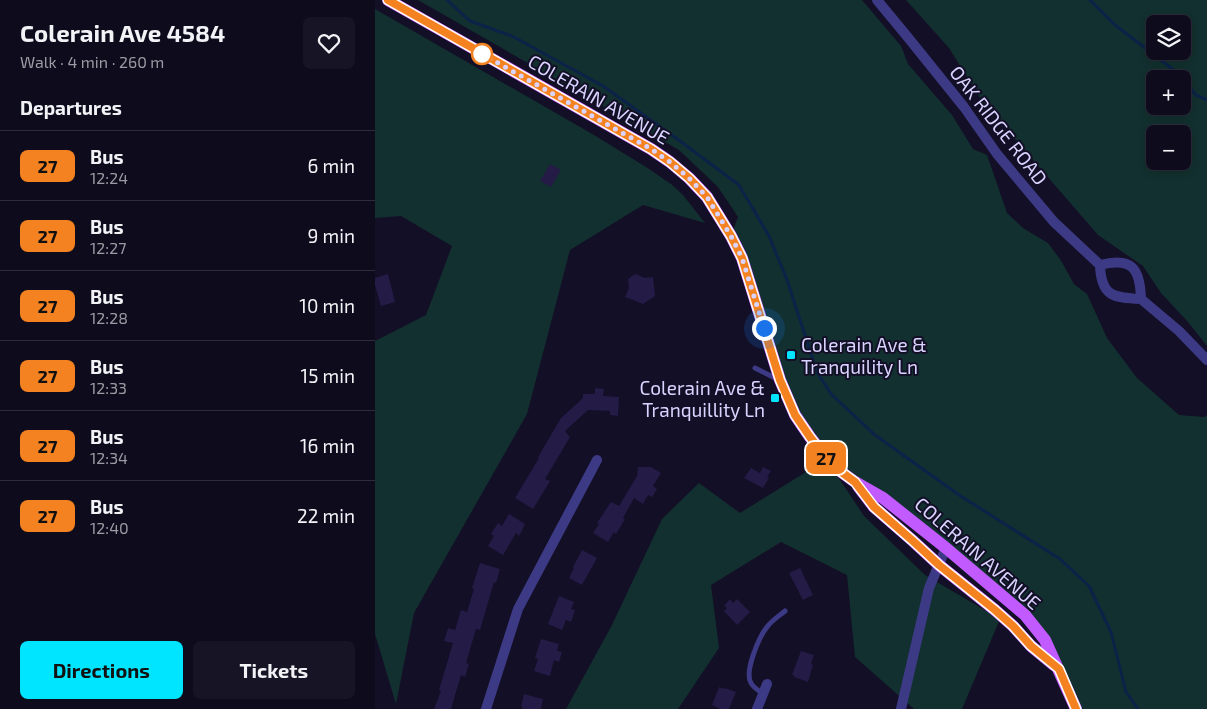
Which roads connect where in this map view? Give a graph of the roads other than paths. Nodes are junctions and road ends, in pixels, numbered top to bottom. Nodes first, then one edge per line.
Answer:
1 (388, 0) edge
2 (877, 0) edge
3 (1100, 265) junction
4 (1141, 299) junction
5 (1207, 360) edge
6 (755, 368) dead end
7 (780, 380) junction
8 (597, 460) dead end
9 (855, 482) junction
10 (946, 548) junction
11 (939, 565) junction
12 (785, 611) dead end
13 (1059, 669) junction
14 (765, 689) joint
15 (486, 709) edge
16 (757, 709) edge
17 (901, 709) edge
18 (1076, 709) edge

1 - 7 main road, COLERAIN AVENUE
2 - 3 street, OAK RIDGE ROAD
3 - 4 street
3 - 4 street
4 - 5 street
6 - 7 lane
7 - 9 main road, COLERAIN AVENUE
8 - 15 street
9 - 10 main road, COLERAIN AVENUE
9 - 11 main road, COLERAIN AVENUE
10 - 11 street
10 - 13 main road, COLERAIN AVENUE
11 - 13 main road, COLERAIN AVENUE
11 - 17 street
12 - 14 lane
13 - 18 main road, COLERAIN AVENUE
14 - 16 street

